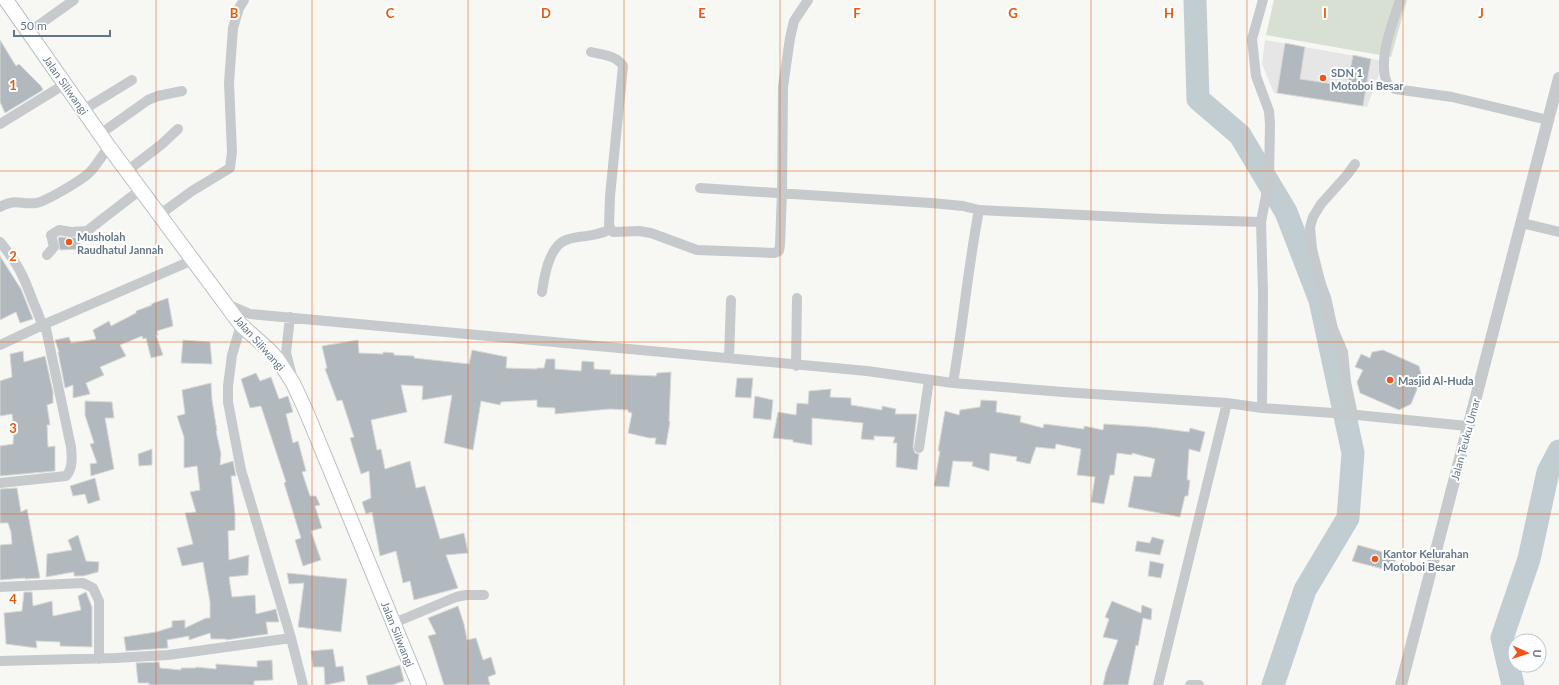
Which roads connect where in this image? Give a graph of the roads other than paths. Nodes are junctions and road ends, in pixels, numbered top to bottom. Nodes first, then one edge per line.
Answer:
1 (6, 0) edge
2 (74, 0) edge
3 (244, 0) edge
4 (808, 0) edge
5 (1263, 0) edge
6 (1400, 0) edge
7 (29, 32) junction
8 (591, 52) dead end
9 (1559, 78) edge
10 (132, 80) dead end
11 (65, 84) junction
12 (182, 91) dead end
13 (83, 110) junction
14 (1548, 120) junction
15 (0, 124) edge
16 (178, 129) dead end
17 (100, 134) junction
18 (109, 147) junction
19 (1356, 164) dead end
20 (127, 171) junction
21 (700, 188) dead end
22 (140, 190) junction
23 (782, 192) junction
24 (0, 207) edge
25 (979, 210) junction
26 (159, 215) junction
27 (1261, 222) junction
28 (1522, 223) junction
29 (611, 229) junction
30 (1559, 232) edge
31 (0, 242) edge
32 (47, 255) dead end
33 (196, 264) junction
34 (542, 292) dead end
35 (797, 298) dead end
36 (731, 300) dead end
37 (225, 303) junction
38 (290, 317) junction
39 (44, 325) junction
40 (241, 325) junction
41 (0, 345) edge
42 (729, 358) junction
43 (796, 366) junction
44 (929, 380) junction
45 (293, 382) junction
46 (952, 382) junction
47 (1227, 403) junction
48 (1262, 408) junction
49 (1347, 414) junction
50 (1467, 426) junction
51 (918, 448) dead end
52 (0, 482) edge
53 (0, 587) edge
54 (484, 595) dead end
55 (394, 623) junction
56 (291, 638) junction
57 (99, 659) junction
58 (0, 661) edge
59 (303, 685) edge
60 (419, 685) edge
61 (1158, 685) edge
62 (1190, 685) edge
63 (1199, 685) edge
64 (1401, 685) edge

1 - 7 main road, Jalan Siliwangi
2 - 7 street
3 - 26 street
4 - 23 street
5 - 27 street
6 - 14 street
7 - 11 main road, Jalan Siliwangi
8 - 29 street
9 - 14 street, Jalan Teuku Umar
10 - 13 street
11 - 13 main road, Jalan Siliwangi
11 - 15 street
12 - 17 street
13 - 17 main road, Jalan Siliwangi
14 - 28 street, Jalan Teuku Umar
16 - 20 street
17 - 18 main road, Jalan Siliwangi
18 - 20 main road, Jalan Siliwangi
18 - 24 street
19 - 49 street
20 - 22 main road, Jalan Siliwangi
21 - 23 street
22 - 26 main road, Jalan Siliwangi
22 - 32 street
23 - 25 street
23 - 29 street
25 - 27 street
25 - 46 street
26 - 33 main road, Jalan Siliwangi
27 - 48 street
28 - 30 street
28 - 50 street, Jalan Teuku Umar
29 - 34 street
31 - 39 street
33 - 37 main road, Jalan Siliwangi
33 - 39 street
35 - 43 street
36 - 42 street
37 - 38 street
37 - 40 main road, Jalan Siliwangi
38 - 42 street
38 - 45 street
39 - 41 street
39 - 52 street
40 - 45 main road, Jalan Siliwangi
40 - 56 street
42 - 43 street
43 - 44 street
44 - 46 street
44 - 51 street
45 - 55 main road, Jalan Siliwangi
46 - 47 street
47 - 48 street
47 - 61 street
48 - 49 street
49 - 50 street
50 - 64 street, Jalan Teuku Umar
53 - 57 street
54 - 55 street
55 - 60 main road, Jalan Siliwangi
56 - 57 street
56 - 59 street
57 - 58 street
62 - 63 street

